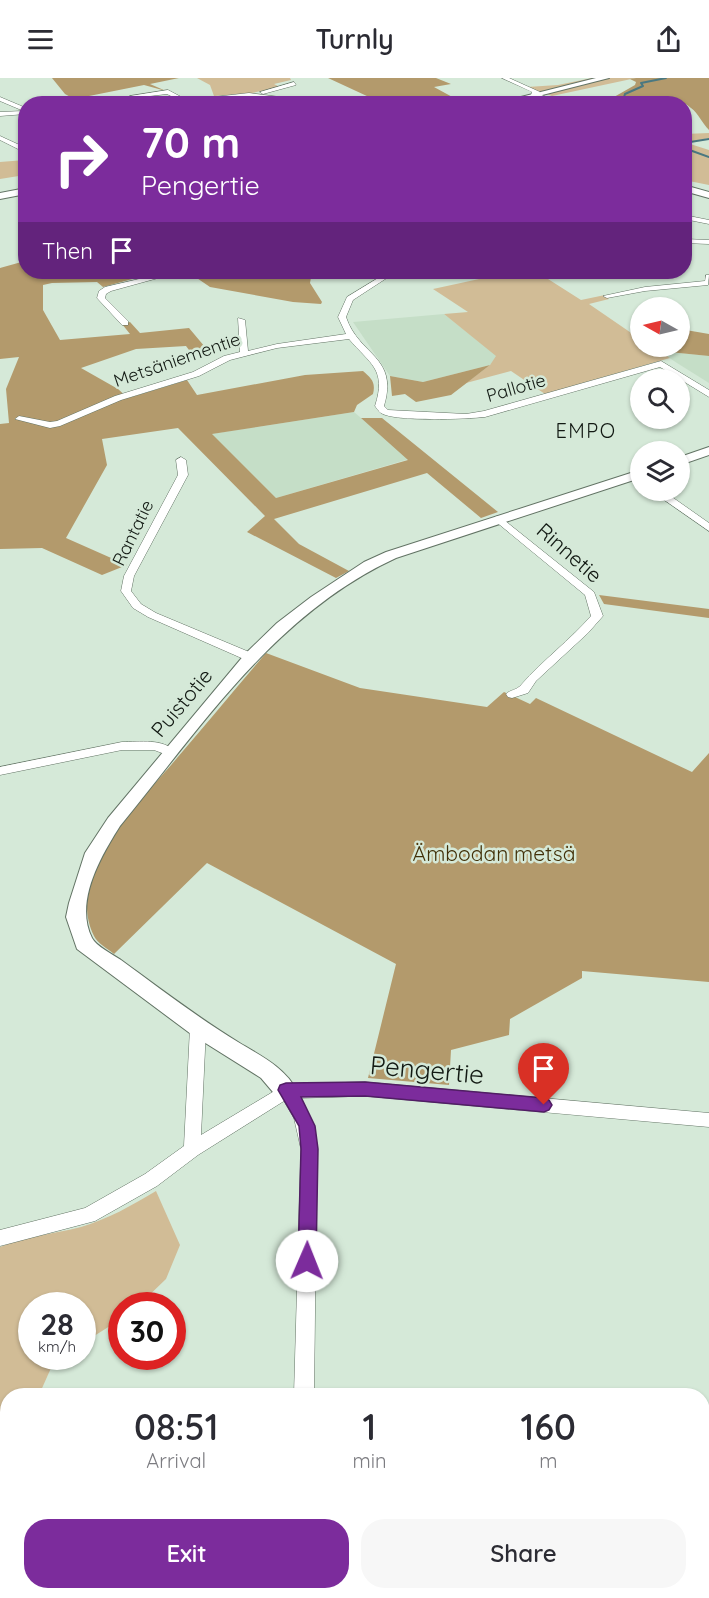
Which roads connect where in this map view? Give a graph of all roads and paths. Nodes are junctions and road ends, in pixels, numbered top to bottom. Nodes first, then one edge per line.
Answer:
1 (505, 78) edge
2 (606, 78) edge
3 (294, 84) dead end
4 (262, 94) junction
5 (536, 94) junction
6 (132, 96) dead end
7 (176, 96) edge
8 (240, 96) edge
9 (273, 96) edge
10 (528, 96) edge
11 (541, 96) edge
12 (0, 99) edge
13 (18, 107) edge
14 (18, 112) edge
15 (0, 114) edge
16 (0, 138) edge
17 (18, 147) edge
18 (692, 190) edge
19 (18, 194) edge
20 (709, 195) edge
21 (0, 196) edge
22 (692, 219) edge
23 (709, 222) edge
24 (692, 241) edge
25 (709, 242) edge
26 (709, 278) edge
27 (148, 279) edge
28 (381, 279) edge
29 (709, 283) edge
30 (607, 296) dead end
31 (241, 320) dead end
32 (125, 323) dead end
33 (350, 336) junction
34 (244, 354) junction
35 (709, 394) edge
36 (20, 419) dead end
37 (709, 451) edge
38 (690, 458) edge
39 (181, 460) dead end
40 (630, 480) edge
41 (671, 501) edge
42 (498, 519) junction
43 (709, 528) edge
44 (250, 657) junction
45 (512, 694) dead end
46 (170, 752) junction
47 (0, 771) edge
48 (198, 1028) junction
49 (286, 1090) junction
50 (709, 1120) edge
51 (192, 1150) junction
52 (0, 1238) edge
53 (304, 1388) edge

1 - 5 street
2 - 5 street
3 - 4 street
4 - 8 street
4 - 9 street
5 - 10 street
5 - 11 street
6 - 7 street
12 - 13 street
14 - 15 street
16 - 17 street
18 - 20 street
19 - 21 street
22 - 23 street
24 - 25 street
26 - 29 street
27 - 32 street
28 - 33 street
29 - 30 street
31 - 34 street
33 - 34 street, Metsäniementie
33 - 35 street, Pallotie
34 - 36 street, Metsäniementie
37 - 38 street
39 - 44 street, Rantatie
40 - 42 street, Puistotie
41 - 43 street
42 - 44 street, Puistotie
42 - 45 street, Rinnetie
44 - 46 street, Puistotie
46 - 47 street
46 - 48 street, Puistotie
48 - 49 street, Puistotie
48 - 51 street
49 - 50 street, Pengertie
49 - 51 street
49 - 53 street
51 - 52 street

